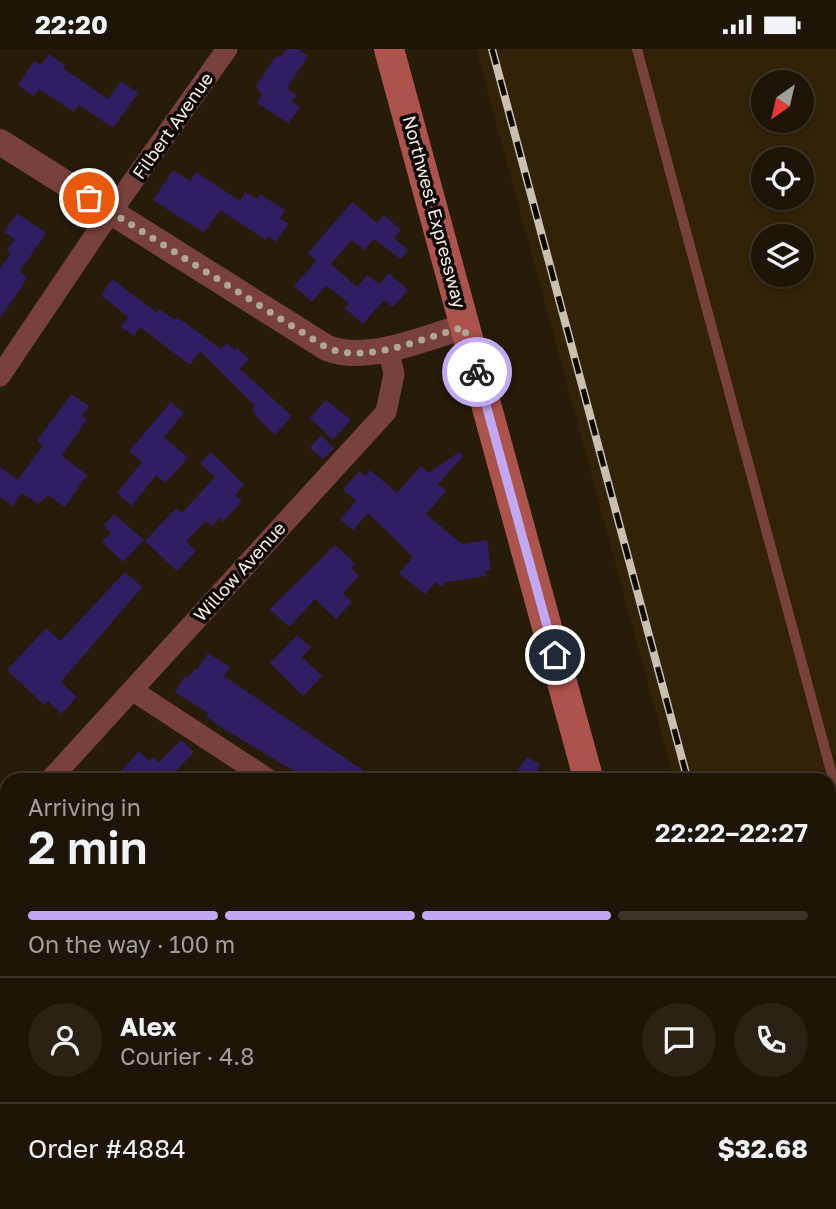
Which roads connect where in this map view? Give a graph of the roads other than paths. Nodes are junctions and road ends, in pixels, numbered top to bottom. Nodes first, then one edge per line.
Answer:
1 (227, 49) edge
2 (390, 49) edge
3 (637, 49) edge
4 (0, 142) edge
5 (111, 213) junction
6 (464, 327) junction
7 (388, 347) junction
8 (0, 376) edge
9 (132, 690) junction
10 (56, 773) edge
11 (259, 773) edge
12 (587, 773) edge
13 (831, 773) edge

1 - 5 street, Filbert Avenue
2 - 6 main road, Northwest Expressway
3 - 13 lane
4 - 5 street
5 - 7 street
5 - 8 street, Filbert Avenue
6 - 7 street
6 - 12 main road, Northwest Expressway
7 - 9 street, Willow Avenue
9 - 10 street, Willow Avenue
9 - 11 street

